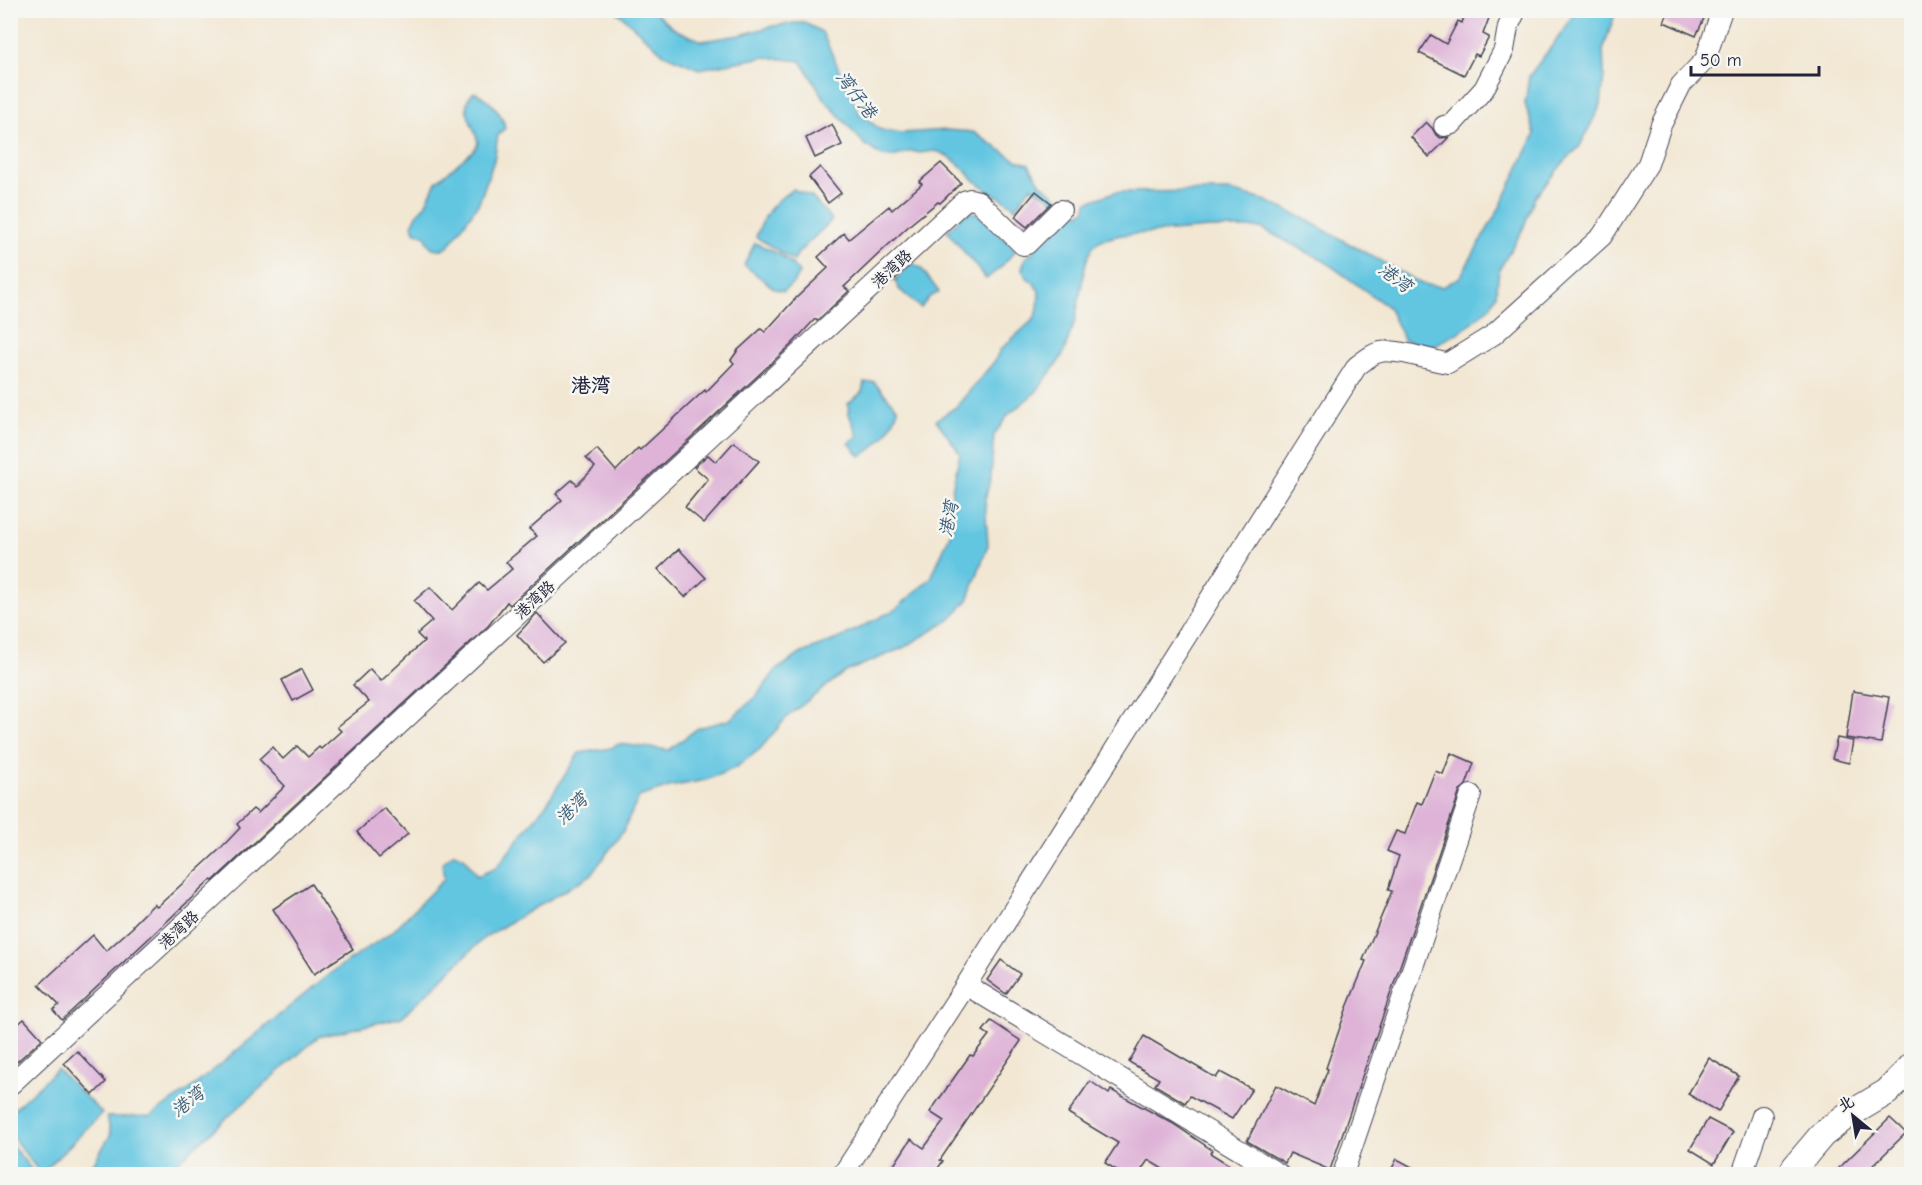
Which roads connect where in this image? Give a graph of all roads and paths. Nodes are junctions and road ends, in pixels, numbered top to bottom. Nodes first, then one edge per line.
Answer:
1 (1516, 10) edge
2 (1722, 10) edge
3 (1444, 126) dead end
4 (1061, 210) dead end
5 (1471, 795) dead end
6 (966, 985) junction
7 (1911, 1066) edge
8 (10, 1085) edge
9 (1762, 1116) dead end
10 (843, 1174) edge
11 (1279, 1174) edge
12 (1343, 1174) edge
13 (1742, 1174) edge
14 (1791, 1174) edge

1 - 3 street
2 - 6 street
4 - 8 street, 港湾路
5 - 12 street
6 - 10 street
6 - 11 street
7 - 14 street
9 - 13 street

